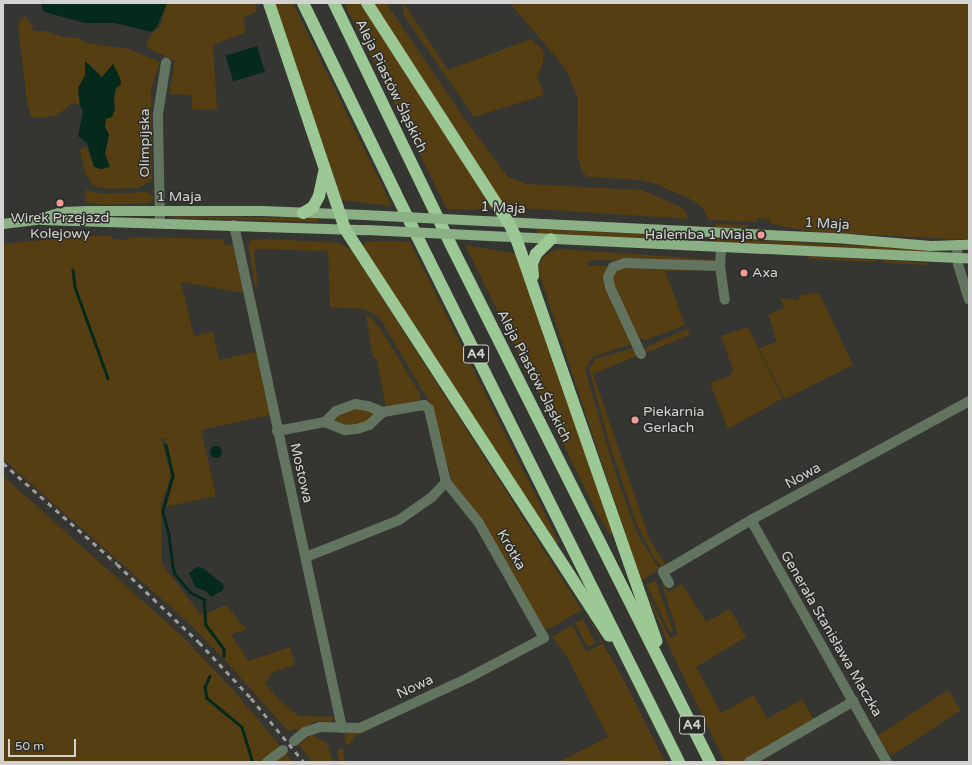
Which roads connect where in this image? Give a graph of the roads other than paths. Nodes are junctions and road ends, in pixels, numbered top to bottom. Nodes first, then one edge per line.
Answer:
1 (269, 3) edge
2 (304, 3) edge
3 (334, 3) edge
4 (367, 3) edge
5 (166, 63) dead end
6 (324, 172) junction
7 (159, 210) junction
8 (303, 213) junction
9 (338, 214) junction
10 (36, 220) junction
11 (160, 223) junction
12 (509, 223) junction
13 (3, 224) edge
14 (234, 225) junction
15 (345, 229) junction
16 (516, 238) junction
17 (550, 239) junction
18 (969, 245) edge
19 (956, 246) junction
20 (721, 248) junction
21 (957, 259) junction
22 (969, 259) edge
23 (720, 266) junction
24 (533, 283) junction
25 (969, 298) edge
26 (725, 300) dead end
27 (641, 354) dead end
28 (969, 401) edge
29 (383, 412) junction
30 (325, 422) junction
31 (277, 431) junction
32 (446, 482) junction
33 (751, 520) junction
34 (306, 556) junction
35 (669, 583) dead end
36 (544, 638) joint
37 (673, 689) junction
38 (854, 702) junction
39 (650, 704) junction
40 (342, 728) junction
41 (294, 741) dead end
42 (282, 750) dead end
43 (267, 762) edge
44 (679, 762) edge
45 (710, 762) edge
46 (749, 762) edge
47 (887, 762) edge

1 - 6 highway
2 - 39 highway, A4
3 - 37 highway, Aleja Piastów Śląskich / A4
4 - 12 highway
5 - 7 street, Olimpijska
6 - 8 highway
6 - 9 highway
7 - 8 main road, 1 Maja
7 - 10 main road, 1 Maja
7 - 11 street, Olimpijska
8 - 9 main road, 1 Maja
9 - 12 main road, 1 Maja, bridge
9 - 15 highway
10 - 11 main road, 1 Maja
10 - 13 main road, 1 Maja
11 - 14 main road, 1 Maja
12 - 16 highway
12 - 19 main road, 1 Maja
14 - 15 main road, 1 Maja
14 - 31 street, Mostowa
15 - 16 main road, 1 Maja, bridge
15 - 39 highway
16 - 17 main road, 1 Maja
16 - 24 highway
17 - 20 main road, 1 Maja
17 - 24 highway
18 - 19 main road, 1 Maja
19 - 21 street
20 - 21 main road, 1 Maja
20 - 23 street
21 - 22 main road, 1 Maja
21 - 25 street
23 - 26 street
23 - 27 street
24 - 37 highway
28 - 33 street, Nowa
29 - 30 street
29 - 30 street
29 - 32 street
30 - 31 street
31 - 34 street, Mostowa
32 - 34 street
32 - 36 street, Krótka
33 - 35 street, Nowa
33 - 38 street, Generała Stanisława Maczka
34 - 40 street, Mostowa
36 - 40 street, Nowa
37 - 45 highway, Aleja Piastów Śląskich / A4
38 - 46 street
38 - 47 street, Generała Stanisława Maczka
39 - 44 highway, A4
40 - 41 street, Nowa
42 - 43 street

